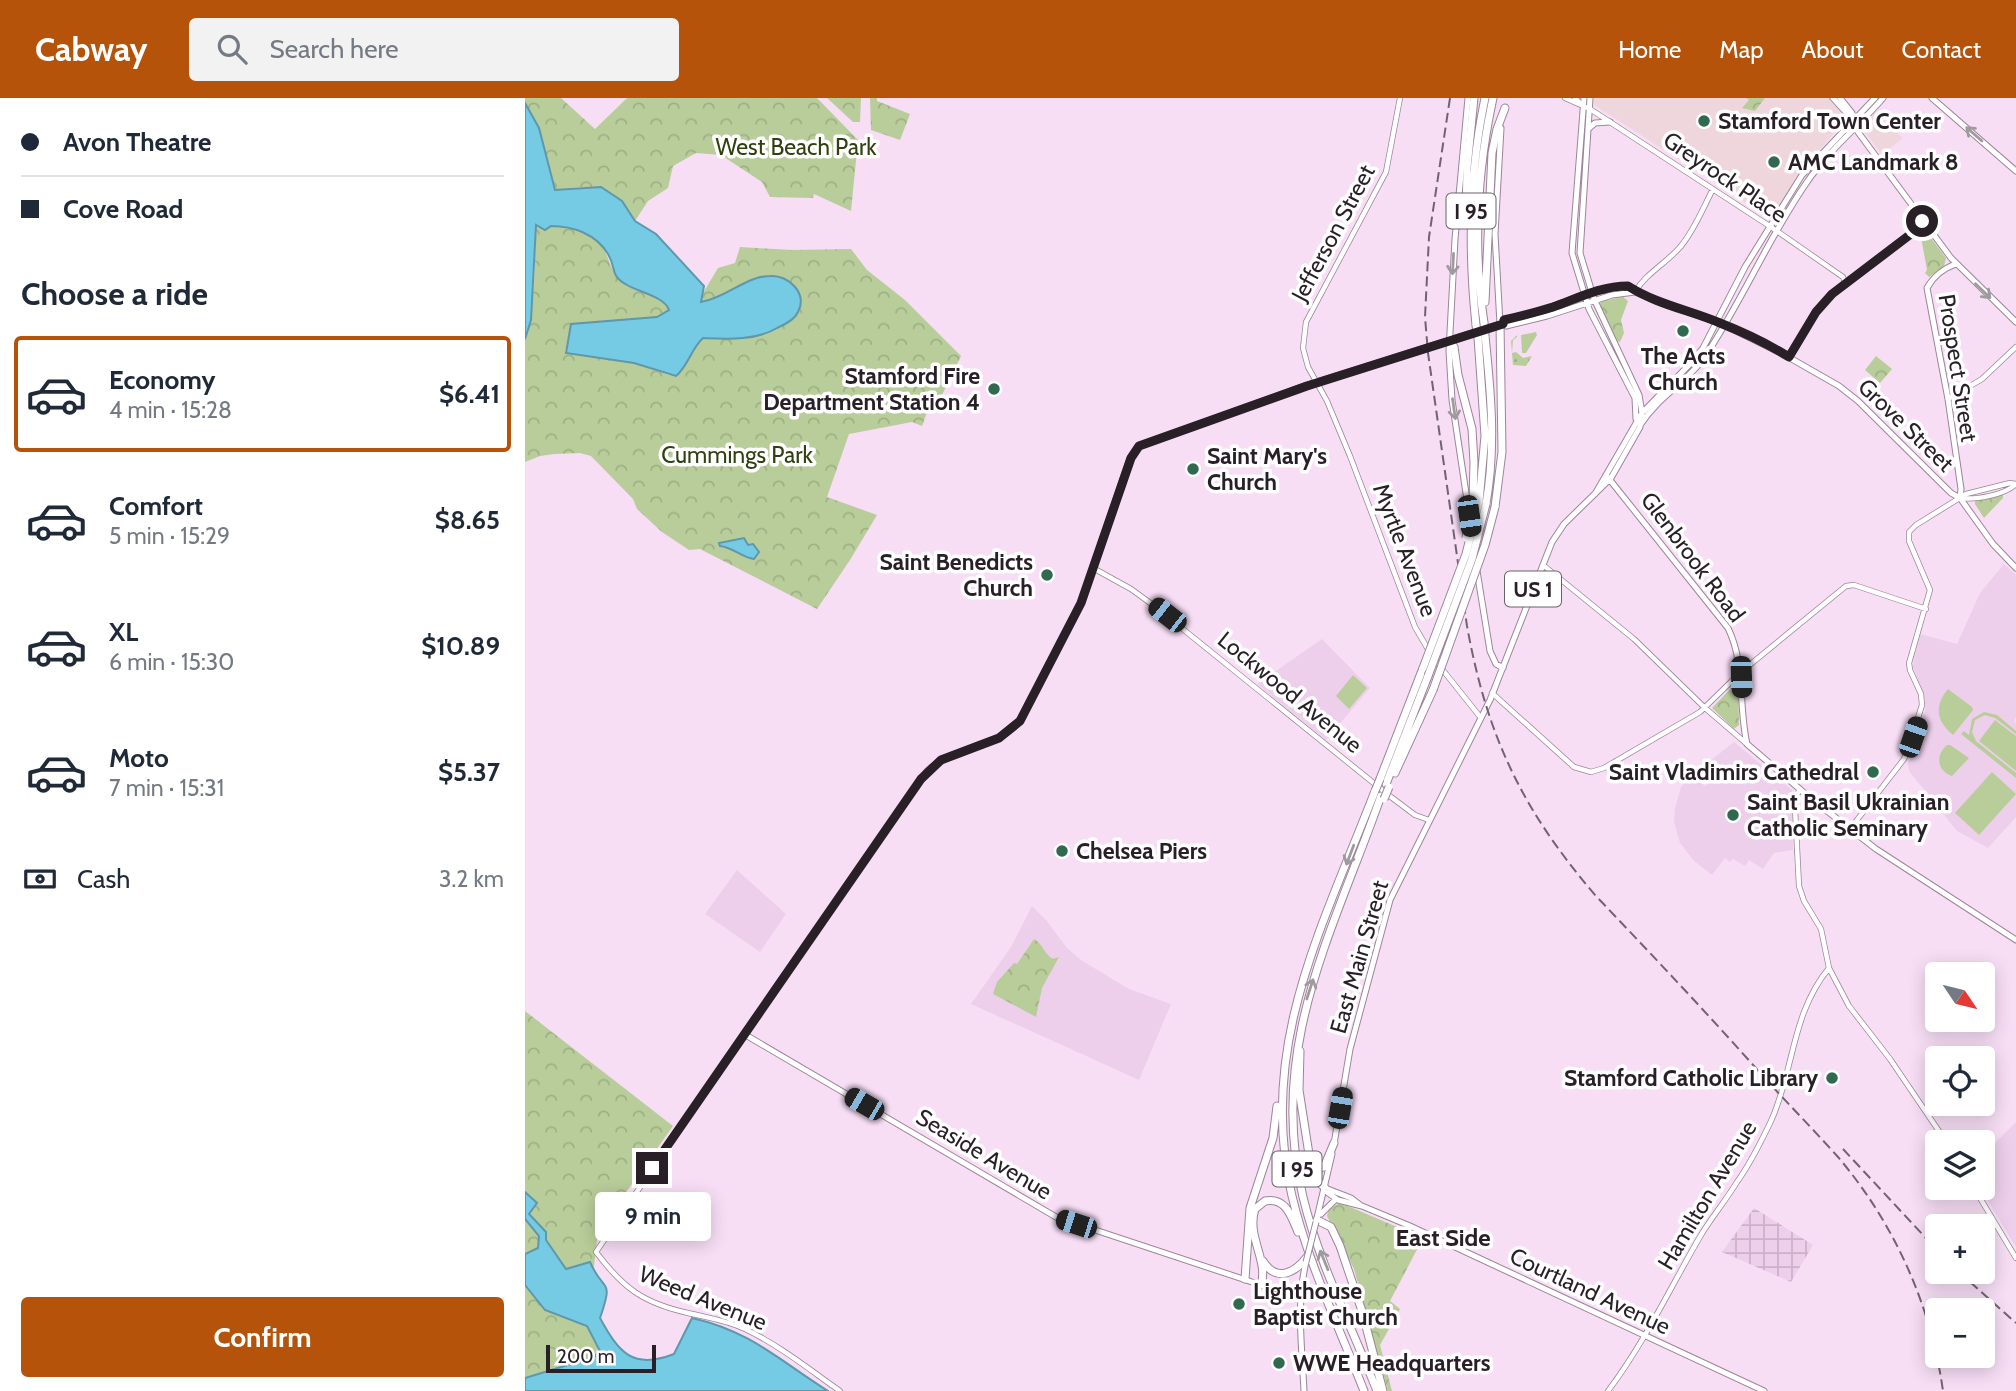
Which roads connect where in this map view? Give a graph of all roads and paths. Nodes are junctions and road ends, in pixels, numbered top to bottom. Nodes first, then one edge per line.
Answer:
1 (1400, 98) edge
2 (1468, 98) edge
3 (1474, 98) edge
4 (1485, 98) edge
5 (1493, 98) edge
6 (1507, 98) edge
7 (1565, 98) edge
8 (1575, 98) edge
9 (1584, 98) edge
10 (1590, 98) edge
11 (1833, 98) edge
12 (1840, 98) edge
13 (1875, 98) edge
14 (1883, 98) edge
15 (1932, 98) edge
16 (1583, 105) junction
17 (1505, 108) junction
18 (1590, 109) junction
19 (1610, 122) junction
20 (1854, 124) junction
21 (1588, 129) junction
22 (2016, 171) edge
23 (1713, 189) junction
24 (1924, 224) junction
25 (1774, 229) junction
26 (1471, 256) junction
27 (1951, 258) junction
28 (1957, 264) junction
29 (1948, 267) junction
30 (1845, 282) junction
31 (1591, 292) junction
32 (1635, 292) junction
33 (1584, 295) junction
34 (1594, 299) junction
35 (1587, 302) junction
36 (2016, 322) edge
37 (1721, 323) junction
38 (1480, 324) junction
39 (1502, 324) junction
40 (1450, 341) junction
41 (2016, 347) edge
42 (1789, 357) junction
43 (1317, 383) junction
44 (1948, 399) junction
45 (1642, 413) junction
46 (1638, 424) junction
47 (1609, 477) junction
48 (2016, 484) edge
49 (1960, 498) junction
50 (1480, 502) junction
51 (1543, 565) junction
52 (1093, 568) junction
53 (2016, 568) edge
54 (1926, 609) junction
55 (1503, 668) junction
56 (1741, 672) junction
57 (1492, 694) junction
58 (1705, 708) junction
59 (1411, 719) junction
60 (1481, 719) junction
61 (1407, 730) junction
62 (1747, 744) junction
63 (1385, 783) junction
64 (1800, 789) junction
65 (1380, 795) junction
66 (1429, 820) junction
67 (1850, 830) junction
68 (2016, 940) edge
69 (1829, 968) junction
70 (1303, 1014) junction
71 (744, 1034) junction
72 (1282, 1077) junction
73 (1938, 1130) edge
74 (1307, 1139) junction
75 (1335, 1143) junction
76 (1325, 1188) junction
77 (1336, 1199) junction
78 (1981, 1200) edge
79 (1352, 1202) junction
80 (1317, 1220) junction
81 (1255, 1244) junction
82 (2016, 1258) edge
83 (1307, 1260) junction
84 (1245, 1279) junction
85 (1261, 1284) junction
86 (1301, 1295) junction
87 (1331, 1306) junction
88 (1646, 1336) junction
89 (841, 1391) edge
90 (1304, 1391) edge
91 (1364, 1391) edge
92 (1377, 1391) edge
93 (1383, 1391) edge
94 (1608, 1391) edge
95 (1764, 1391) edge

1 - 43 street, Jefferson Street
2 -> 40 main road
3 - 26 highway
4 - 26 highway, I 95
5 - 38 highway, I 95
6 - 17 main road
7 - 16 street, Greyrock Place
8 - 16 street, Greyrock Place
9 - 16 main road
10 - 18 main road, US 1
11 - 20 main road
12 - 20 main road
13 - 20 main road
14 - 20 main road
22 -> 15 main road
16 - 18 street, Greyrock Place
16 - 33 main road
17 - 38 highway
17 - 39 main road
18 - 19 street, Greyrock Place
18 - 21 main road, US 1
19 - 21 main road
19 - 23 street, Greyrock Place
20 - 24 main road
20 - 25 main road
21 - 31 main road, US 1
23 - 25 street, Greyrock Place
23 - 32 street
24 - 27 main road
24 - 30 street
25 - 30 street, Greyrock Place
25 - 37 main road
26 - 38 highway, I 95
27 - 28 main road
27 - 29 main road
28 - 29 main road
28 -> 36 main road
29 - 44 main road, Prospect Street
30 - 42 street
31 - 32 main road, Grove Street
31 - 33 main road, Grove Street
31 - 34 main road, US 1
32 - 34 main road, Grove Street
32 - 37 main road, Grove Street
33 - 35 main road
33 - 39 main road, Grove Street
34 - 35 main road, Grove Street
34 - 45 main road, East Main Street / US 1
35 - 39 main road, Grove Street
35 - 46 main road
37 - 42 main road, Grove Street
37 - 45 main road
37 - 46 main road
38 - 50 highway, I 95, bridge
39 - 40 main road
39 - 59 highway, bridge
40 - 43 main road
40 - 50 highway
40 -> 55 main road
41 - 44 street
42 - 49 main road, Grove Street
43 - 52 main road
43 - 60 street, Myrtle Avenue
44 - 49 main road, Prospect Street
45 - 46 main road, East Main Street / US 1
46 - 47 main road, East Main Street / US 1
47 - 51 main road, East Main Street / US 1
47 - 56 main road, Glenbrook Road
48 - 49 street
49 - 53 main road
49 - 54 street
50 - 59 highway, I 95, bridge
50 - 59 highway, I 95, bridge
51 - 55 main road, East Main Street / US 1
51 - 58 street
52 - 66 street, Lockwood Avenue
52 - 71 main road
54 - 56 street
54 - 67 street
55 - 57 main road, East Main Street / US 1
56 - 58 street
56 - 62 main road, Glenbrook Road
57 - 58 street
57 - 60 main road, East Main Street / US 1
58 - 62 street
59 - 61 highway
59 - 61 highway, I 95
60 - 66 main road, East Main Street / US 1
61 - 63 highway
61 - 63 highway, I 95
62 - 64 main road
63 - 65 highway, bridge
63 - 65 highway, I 95, bridge
64 - 67 main road
64 - 69 street
70 -> 65 highway, I 95
65 -> 72 highway, I 95
66 - 75 main road, East Main Street / US 1
67 - 68 main road
69 - 73 street
69 - 88 street, Hamilton Avenue
70 - 74 highway
92 -> 70 highway, I 95
71 - 84 main road, Seaside Avenue
71 - 89 street, Weed Avenue
72 - 84 highway
72 - 87 highway, I 95
74 - 75 highway
74 - 76 highway
75 - 76 main road, East Main Street / US 1
76 - 77 main road, Courtland Avenue
76 - 79 main road, Courtland Avenue
76 - 80 main road, East Main Street / US 1
77 - 79 main road, Courtland Avenue
77 - 80 main road
78 - 82 street
79 - 88 main road, Courtland Avenue
80 - 83 main road, East Main Street / US 1, bridge
80 - 93 highway
81 - 83 highway
81 - 85 highway
81 - 87 highway
83 - 86 main road, East Main Street / US 1
84 - 85 main road, Seaside Avenue
85 - 86 main road, Seaside Avenue
86 - 90 main road, East Main Street / US 1
87 - 91 highway, I 95
88 - 94 street, Hamilton Avenue
88 - 95 main road, Courtland Avenue

